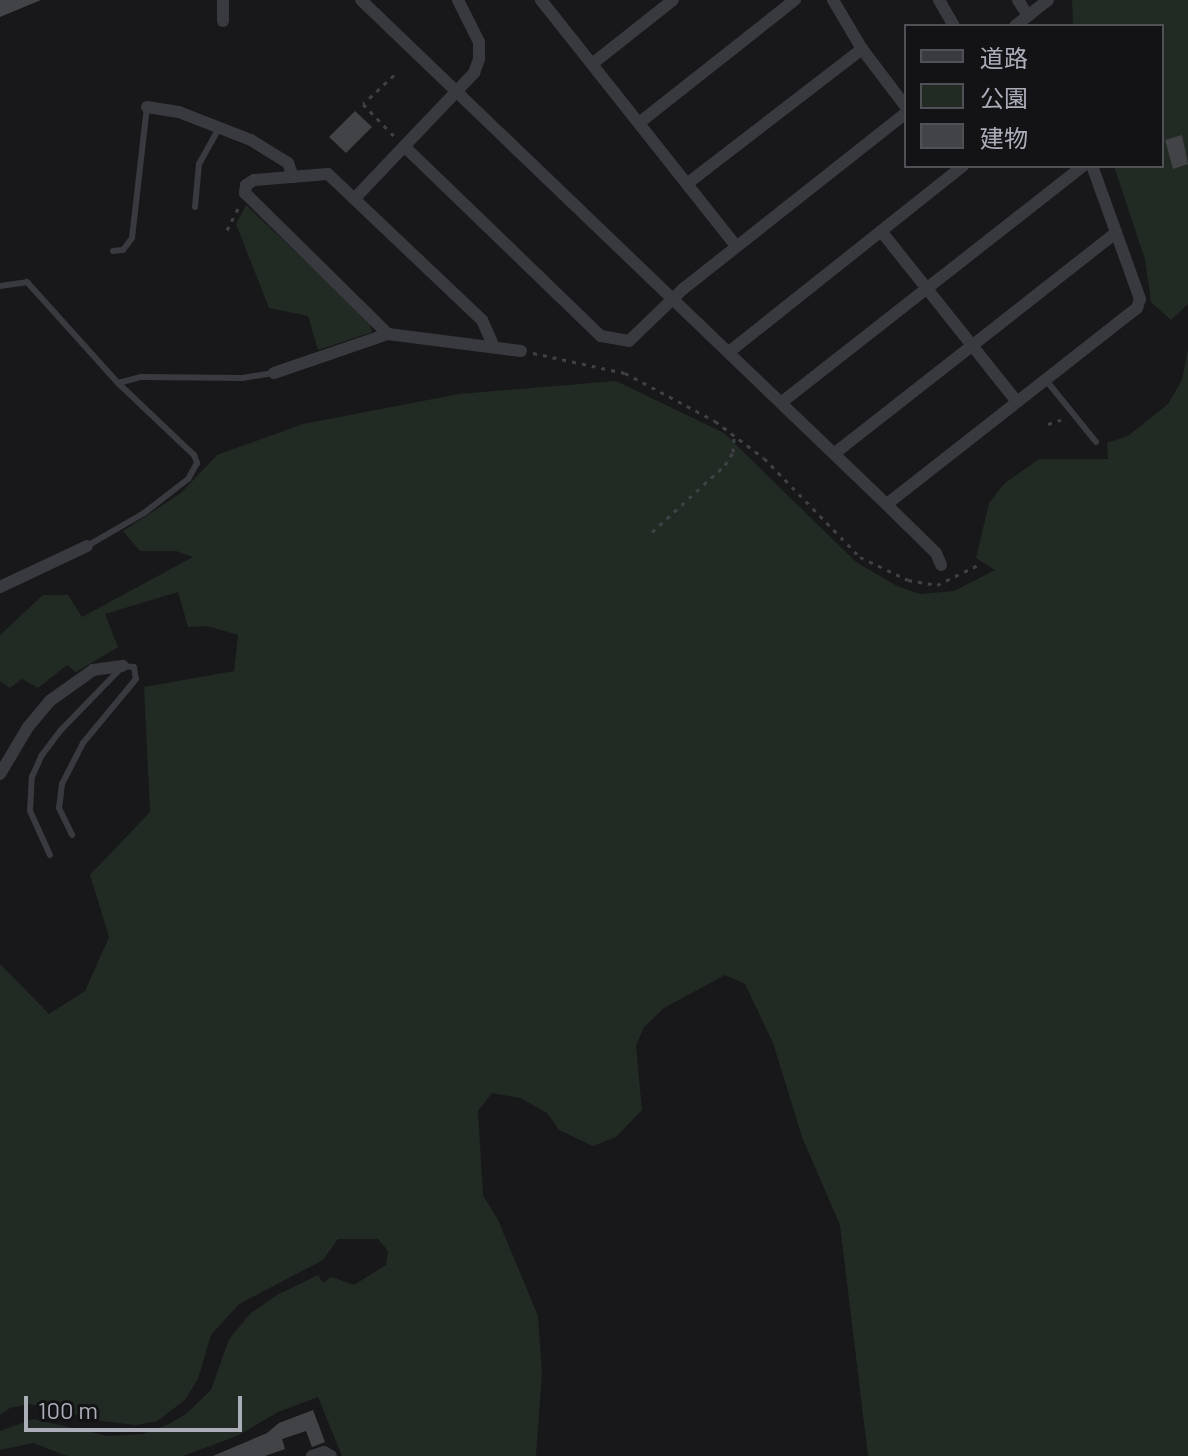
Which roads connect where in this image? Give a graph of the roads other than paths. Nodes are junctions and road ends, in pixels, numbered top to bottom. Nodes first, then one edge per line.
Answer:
1 (223, 0) edge
2 (361, 0) edge
3 (458, 0) edge
4 (673, 0) edge
5 (795, 0) edge
6 (833, 0) edge
7 (939, 0) edge
8 (1018, 0) edge
9 (1048, 0) edge
10 (545, 1) edge
11 (1028, 16) junction
12 (223, 21) dead end
13 (953, 24) edge
14 (1018, 24) edge
15 (862, 49) junction
16 (592, 64) junction
17 (458, 92) junction
18 (904, 104) edge
19 (147, 107) joint
20 (904, 115) edge
21 (639, 123) junction
22 (219, 128) junction
23 (402, 143) junction
24 (958, 168) edge
25 (1080, 168) edge
26 (1093, 168) edge
27 (293, 177) junction
28 (688, 183) junction
29 (355, 198) junction
30 (195, 207) dead end
31 (881, 231) junction
32 (1116, 233) junction
33 (736, 246) junction
34 (113, 251) dead end
35 (0, 286) edge
36 (927, 288) junction
37 (672, 298) junction
38 (388, 334) junction
39 (493, 345) junction
40 (973, 345) junction
41 (521, 351) road end
42 (729, 352) junction
43 (274, 373) joint
44 (1045, 379) junction
45 (118, 383) junction
46 (1016, 401) junction
47 (782, 402) junction
48 (1096, 442) dead end
49 (835, 453) junction
50 (887, 504) junction
51 (87, 546) joint
52 (941, 565) dead end
53 (0, 587) edge
54 (123, 666) junction
55 (0, 774) edge
56 (72, 835) dead end
57 (50, 855) dead end
58 (312, 1456) edge
59 (331, 1456) edge

1 - 12 street
2 - 17 street
3 - 17 street
4 - 16 street
5 - 21 street
6 - 15 street
7 - 13 street
8 - 11 street
9 - 11 street
10 - 16 street
11 - 14 street
15 - 18 street
15 - 28 street
16 - 21 street
17 - 23 street
17 - 37 street
19 - 22 street
19 - 34 lane
20 - 33 street
21 - 28 street
22 - 27 street
22 - 30 lane
23 - 29 street
23 - 37 street
24 - 31 street
25 - 36 street
26 - 32 street
27 - 29 street
27 - 38 street
28 - 33 street
29 - 39 street
31 - 36 street
31 - 42 street
32 - 40 street
32 - 44 street
33 - 37 street
35 - 45 lane
36 - 40 street
36 - 47 street
37 - 42 street
38 - 39 street
38 - 43 street
39 - 41 street
40 - 46 street
40 - 49 street
42 - 47 street
43 - 45 lane
44 - 46 street
44 - 48 lane
45 - 51 lane
46 - 50 street
47 - 49 street
49 - 50 street
50 - 52 street
51 - 53 street
54 - 55 street
54 - 56 lane
54 - 57 lane
58 - 59 street

